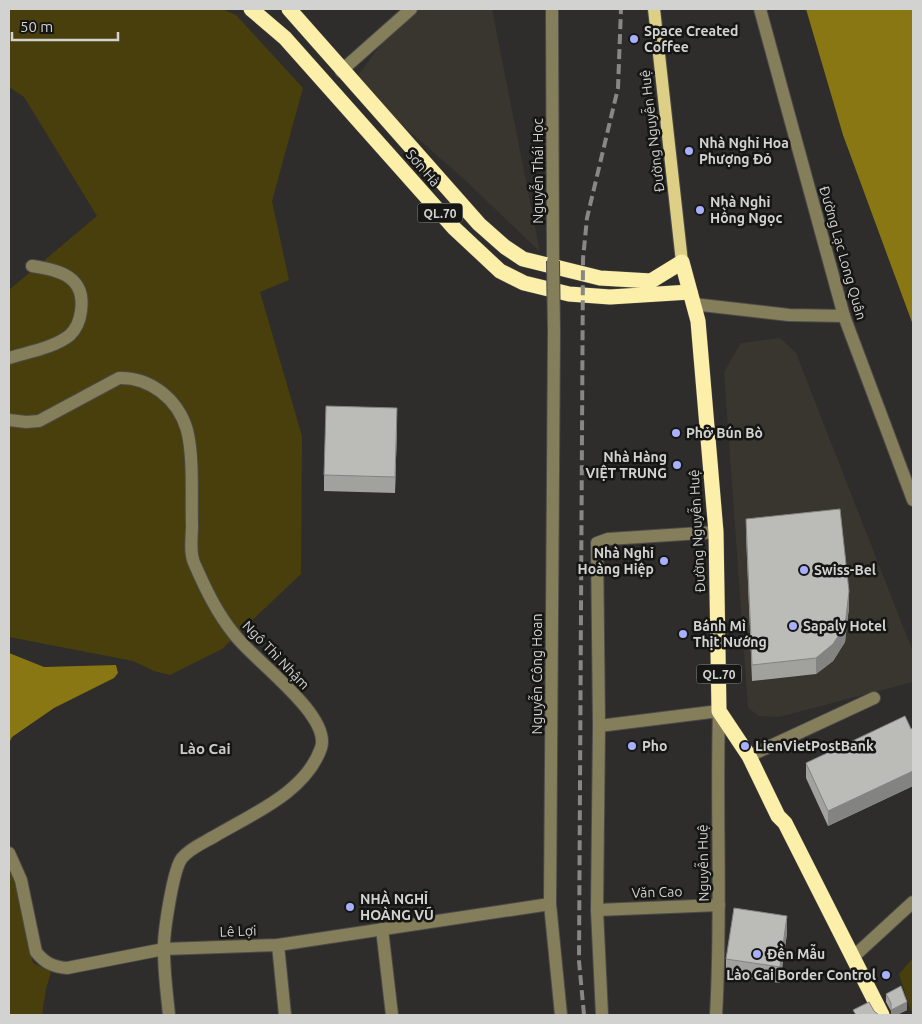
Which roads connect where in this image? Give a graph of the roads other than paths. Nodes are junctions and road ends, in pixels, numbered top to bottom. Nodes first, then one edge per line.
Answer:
1 (251, 9) edge
2 (289, 9) edge
3 (411, 9) edge
4 (552, 9) edge
5 (654, 9) edge
6 (760, 9) edge
7 (341, 71) junction
8 (327, 87) junction
9 (682, 262) junction
10 (32, 266) dead end
11 (692, 298) junction
12 (844, 316) junction
13 (554, 332) joint
14 (9, 358) edge
15 (9, 420) edge
16 (913, 500) edge
17 (716, 532) junction
18 (874, 698) dead end
19 (720, 711) junction
20 (599, 726) junction
21 (749, 756) junction
22 (9, 853) edge
23 (913, 902) edge
24 (550, 904) junction
25 (719, 905) junction
26 (597, 910) junction
27 (382, 929) junction
28 (278, 944) junction
29 (164, 949) junction
30 (852, 958) junction
31 (169, 1015) edge
32 (285, 1015) edge
33 (392, 1015) edge
34 (560, 1015) edge
35 (602, 1015) edge
36 (716, 1015) edge
37 (882, 1015) edge

1 - 8 highway, Sơn Hà / QL.70
2 - 7 highway, Sơn Hà / QL.70
3 - 7 street
4 - 13 street, Nguyễn Thái Học, bridge
5 - 9 main road, Đường Nguyễn Huệ
6 - 12 street, Đường Lạc Long Quân
7 - 8 highway
7 - 9 highway, Sơn Hà / QL.70
8 - 11 highway, Sơn Hà / QL.70
9 - 11 highway, Đường Nguyễn Huệ / QL.70
10 - 14 street
11 - 12 street
11 - 17 highway, Đường Nguyễn Huệ / QL.70
12 - 16 street, Đường Lạc Long Quân
13 - 24 street, Nguyễn Công Hoan
15 - 29 street, Ngô Thì Nhậm
17 - 19 highway, Đường Nguyễn Huệ / QL.70
17 - 20 street
18 - 21 street
19 - 20 street
19 - 21 highway
19 - 25 street, Nguyễn Huệ
20 - 26 street
21 - 30 highway
22 - 29 street, Lê Lợi
23 - 30 street
24 - 27 street, Lê Lợi
24 - 34 street, Nguyễn Công Hoan
25 - 26 street, Văn Cao
25 - 36 street, Nguyễn Huệ
26 - 35 street
27 - 28 street, Lê Lợi
27 - 33 street
28 - 29 street, Lê Lợi
28 - 32 street
29 - 31 street, Ngô Thì Nhậm
30 - 37 highway

